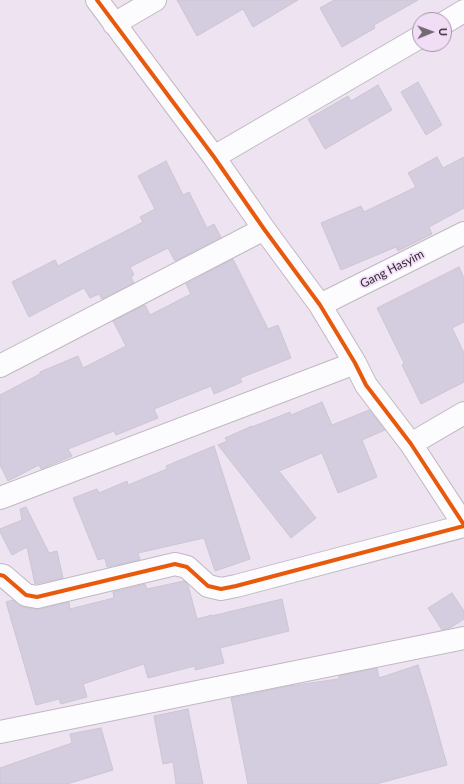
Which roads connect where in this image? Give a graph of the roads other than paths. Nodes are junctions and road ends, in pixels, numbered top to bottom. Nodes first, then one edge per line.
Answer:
1 (97, 0) edge
2 (155, 0) edge
3 (464, 11) edge
4 (452, 18) edge
5 (114, 24) junction
6 (412, 42) edge
7 (214, 157) junction
8 (264, 229) junction
9 (464, 233) edge
10 (320, 305) junction
11 (355, 363) junction
12 (0, 366) edge
13 (464, 413) edge
14 (410, 444) junction
15 (0, 498) edge
16 (464, 526) edge
17 (0, 575) edge
18 (464, 638) edge
19 (0, 732) edge

1 - 5 street
2 - 5 street
3 - 4 street
5 - 7 street
6 - 7 street
7 - 8 street
8 - 10 street
8 - 12 street
9 - 10 street, Gang Hasyim
10 - 11 street
11 - 14 street
11 - 15 street
13 - 14 street
14 - 16 street
16 - 17 street
18 - 19 street

